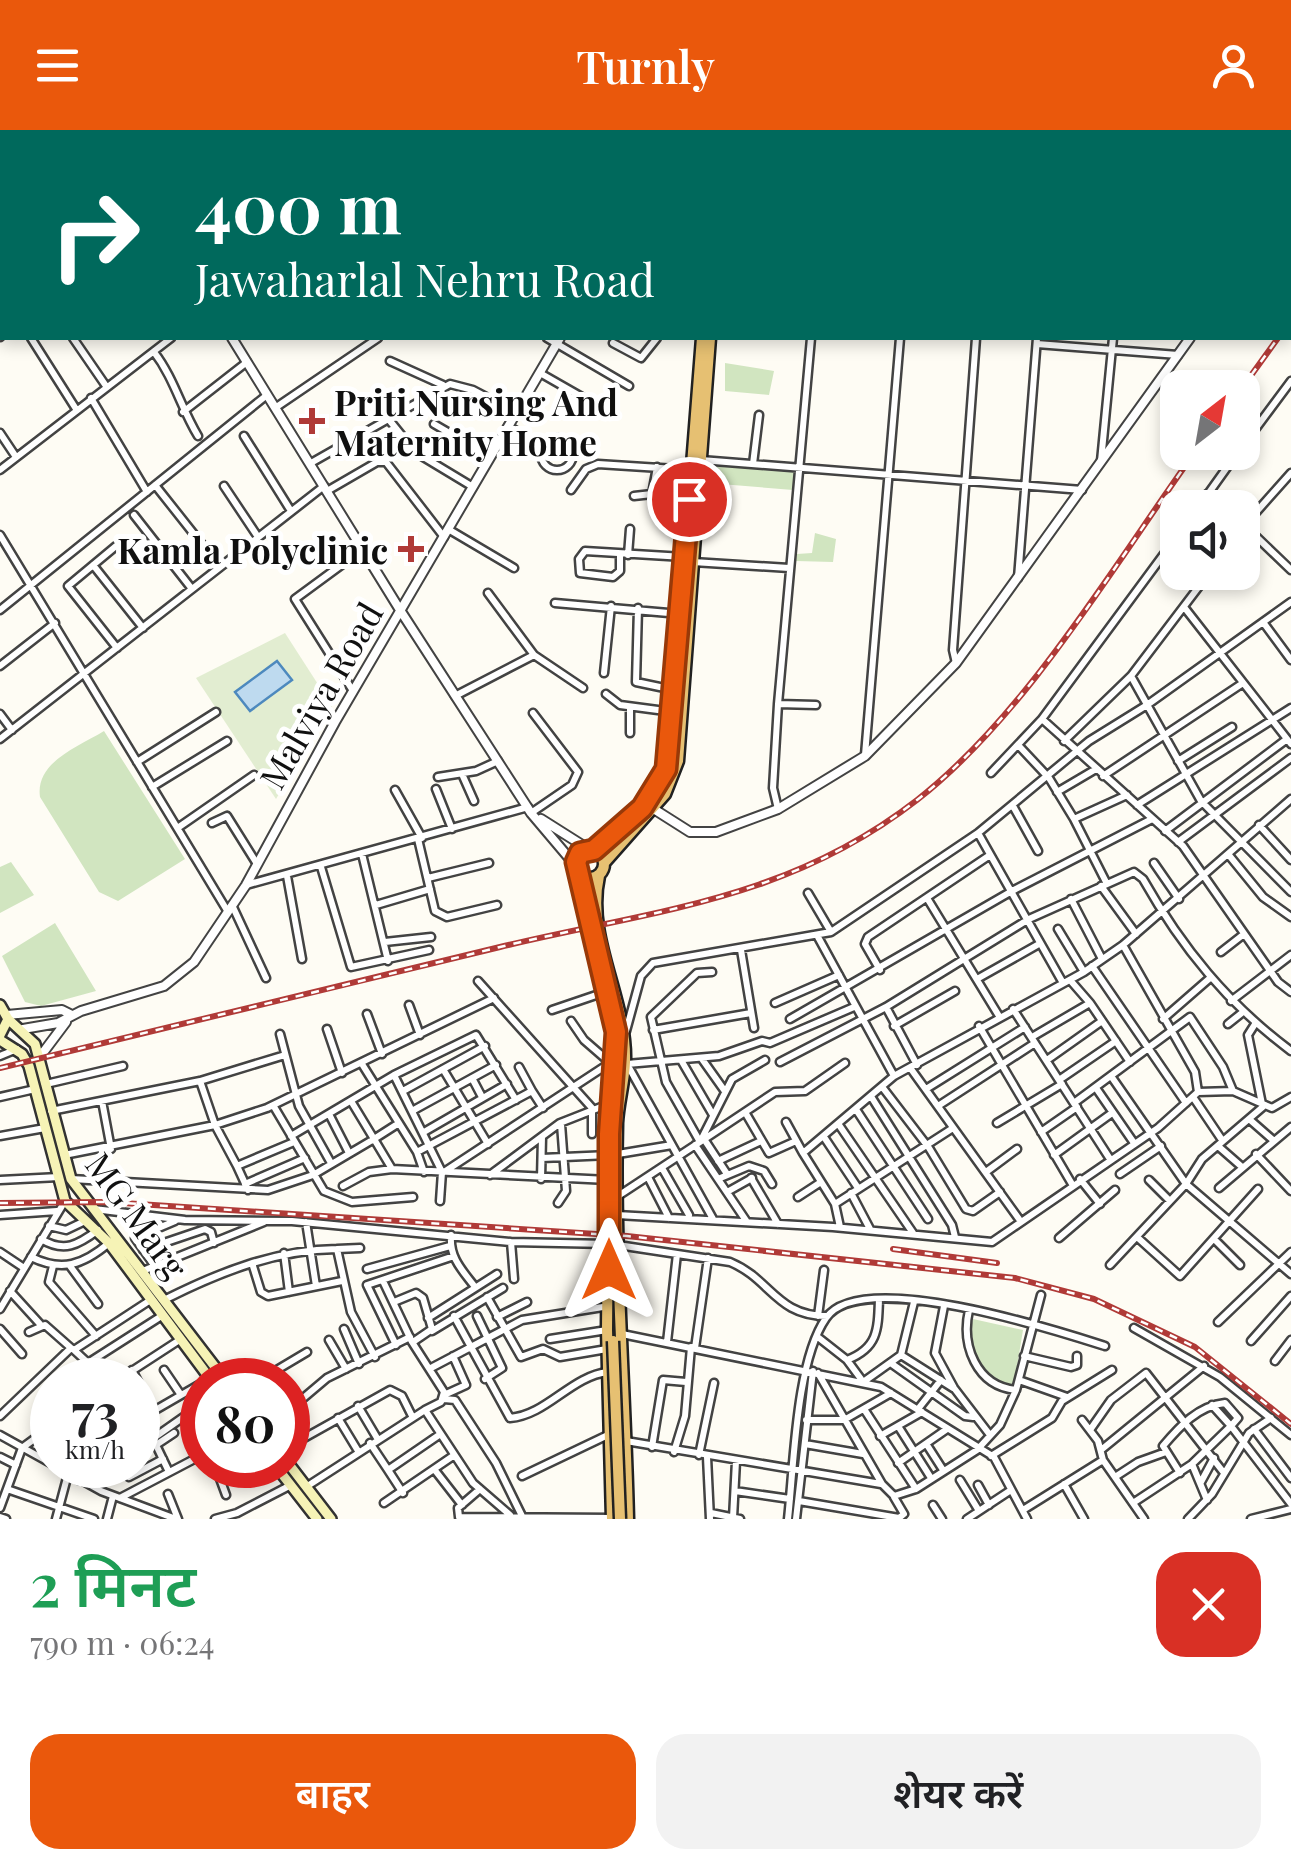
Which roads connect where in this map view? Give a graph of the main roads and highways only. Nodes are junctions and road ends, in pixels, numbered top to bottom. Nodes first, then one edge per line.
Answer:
1 (706, 340) edge
2 (706, 340) edge
3 (688, 560) junction
4 (649, 806) junction
5 (592, 850) junction
6 (604, 863) junction
7 (576, 869) junction
8 (599, 876) junction
9 (0, 1005) edge
10 (8, 1017) junction
11 (0, 1038) edge
12 (619, 1062) junction
13 (40, 1087) junction
14 (614, 1155) junction
15 (65, 1178) junction
16 (614, 1216) junction
17 (613, 1244) junction
18 (614, 1342) junction
19 (193, 1358) edge
20 (210, 1358) edge
21 (292, 1488) edge
22 (307, 1488) edge
23 (317, 1519) edge
24 (330, 1519) edge
25 (612, 1519) edge
26 (625, 1519) edge

1 - 3 highway
2 - 3 highway
3 - 4 highway
3 - 4 highway
4 - 5 highway
4 - 6 highway
5 - 6 highway
5 - 7 highway
6 - 8 highway
7 - 8 highway
7 - 12 highway
8 - 12 highway
9 - 10 main road, MG Marg
10 - 11 main road
10 - 13 main road, MG Marg
11 - 13 main road, MG Marg
12 - 14 highway
12 - 14 highway
13 - 15 main road, MG Marg
13 - 15 main road, MG Marg
14 - 16 highway
14 - 16 highway
15 - 19 main road, MG Marg
15 - 20 main road, MG Marg
16 - 17 highway
17 - 18 highway
17 - 18 highway
18 - 25 highway
18 - 26 highway, bridge
18 - 26 highway
21 - 23 main road
22 - 24 main road

